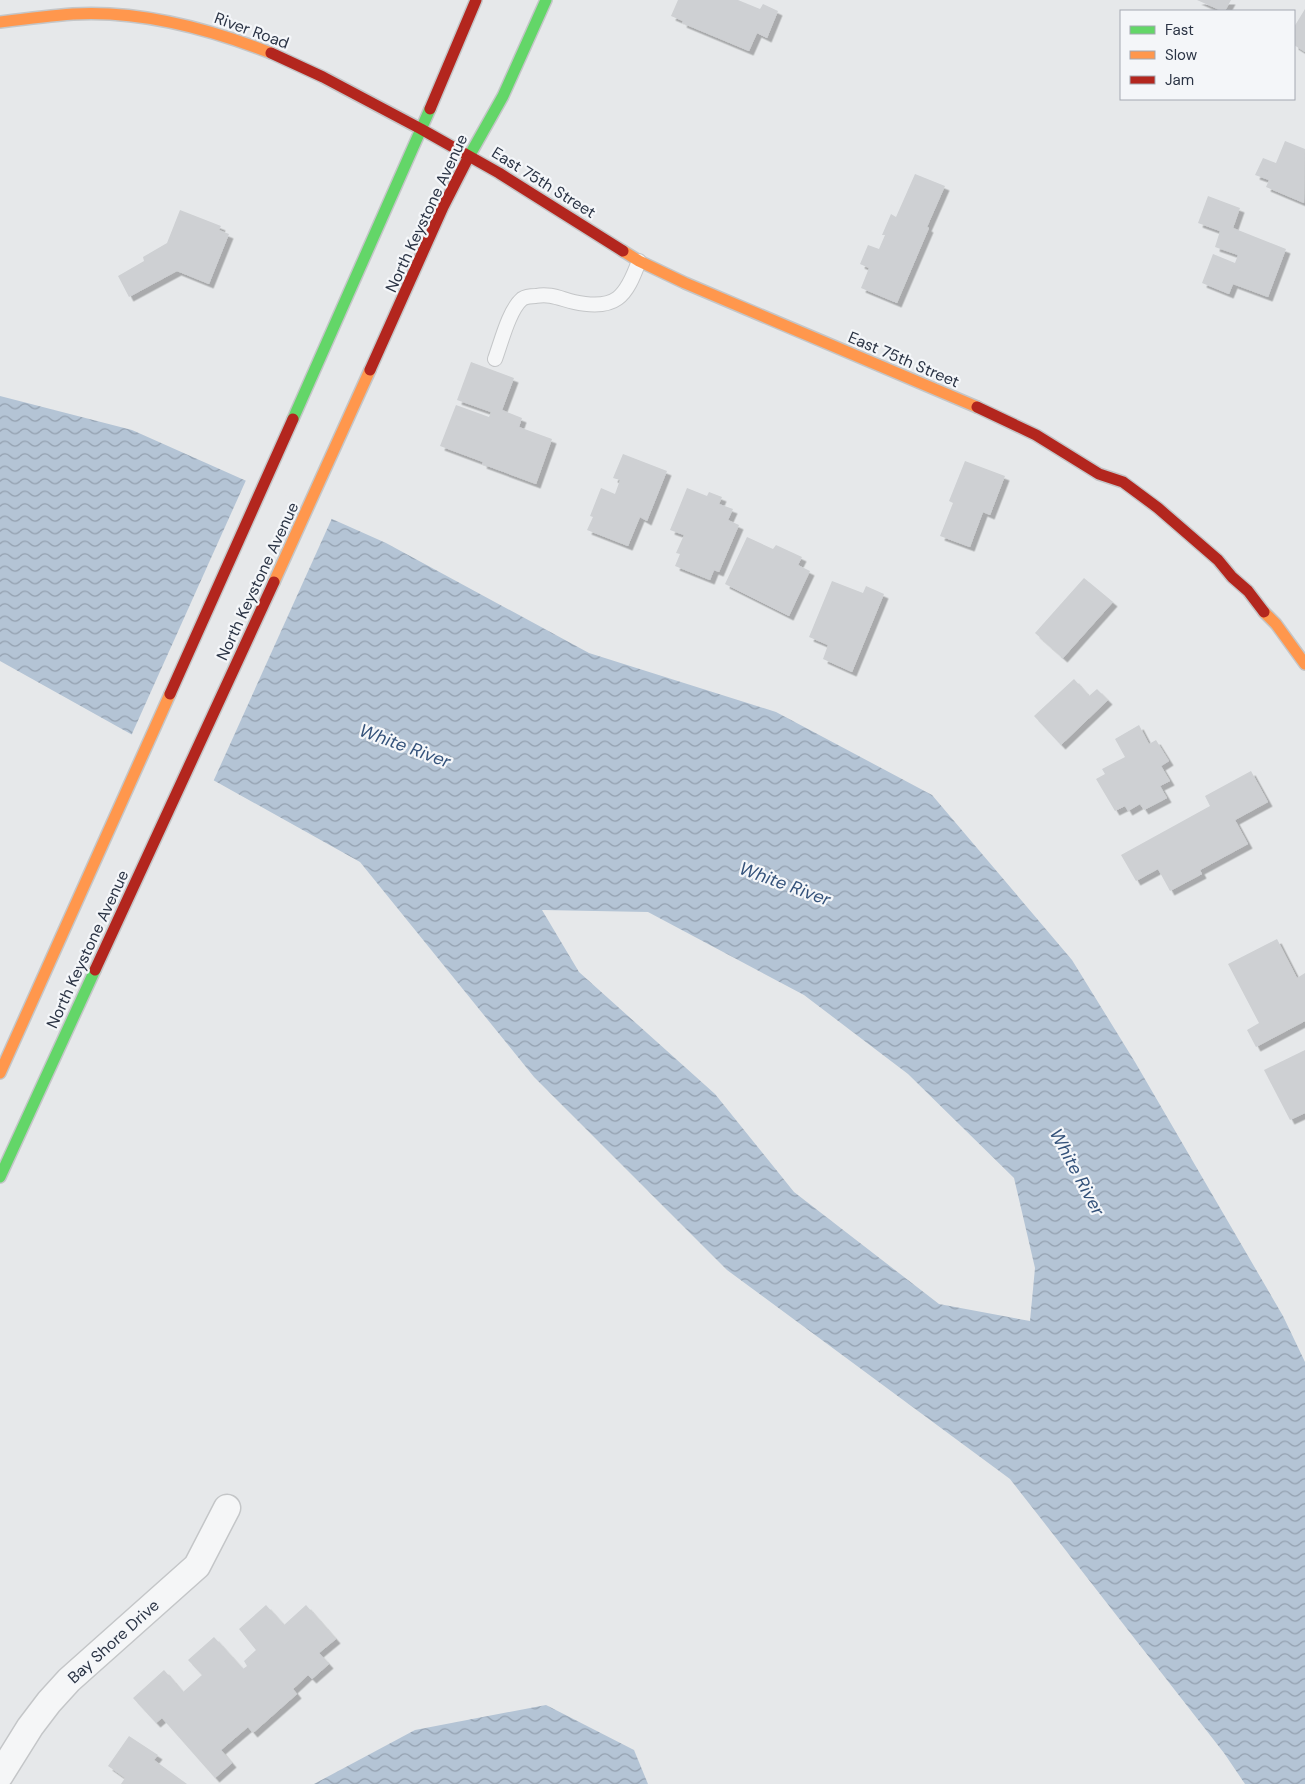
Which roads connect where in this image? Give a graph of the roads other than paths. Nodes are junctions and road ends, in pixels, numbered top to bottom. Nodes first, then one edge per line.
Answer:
1 (476, 0) edge
2 (546, 0) edge
3 (0, 22) edge
4 (421, 129) junction
5 (446, 142) joint
6 (469, 156) junction
7 (639, 261) junction
8 (495, 359) dead end
9 (1305, 664) edge
10 (0, 1074) edge
11 (0, 1177) edge
12 (227, 1508) dead end
13 (0, 1775) edge

1 - 4 main road, North Keystone Avenue
2 - 6 main road, North Keystone Avenue
3 - 4 main road, River Road
4 - 5 main road, River Road
4 - 10 main road, North Keystone Avenue
5 - 6 main road, East 75th Street
6 - 7 main road, East 75th Street
6 - 11 main road, North Keystone Avenue
7 - 8 lane
7 - 9 main road, East 75th Street
12 - 13 street, Bay Shore Drive

